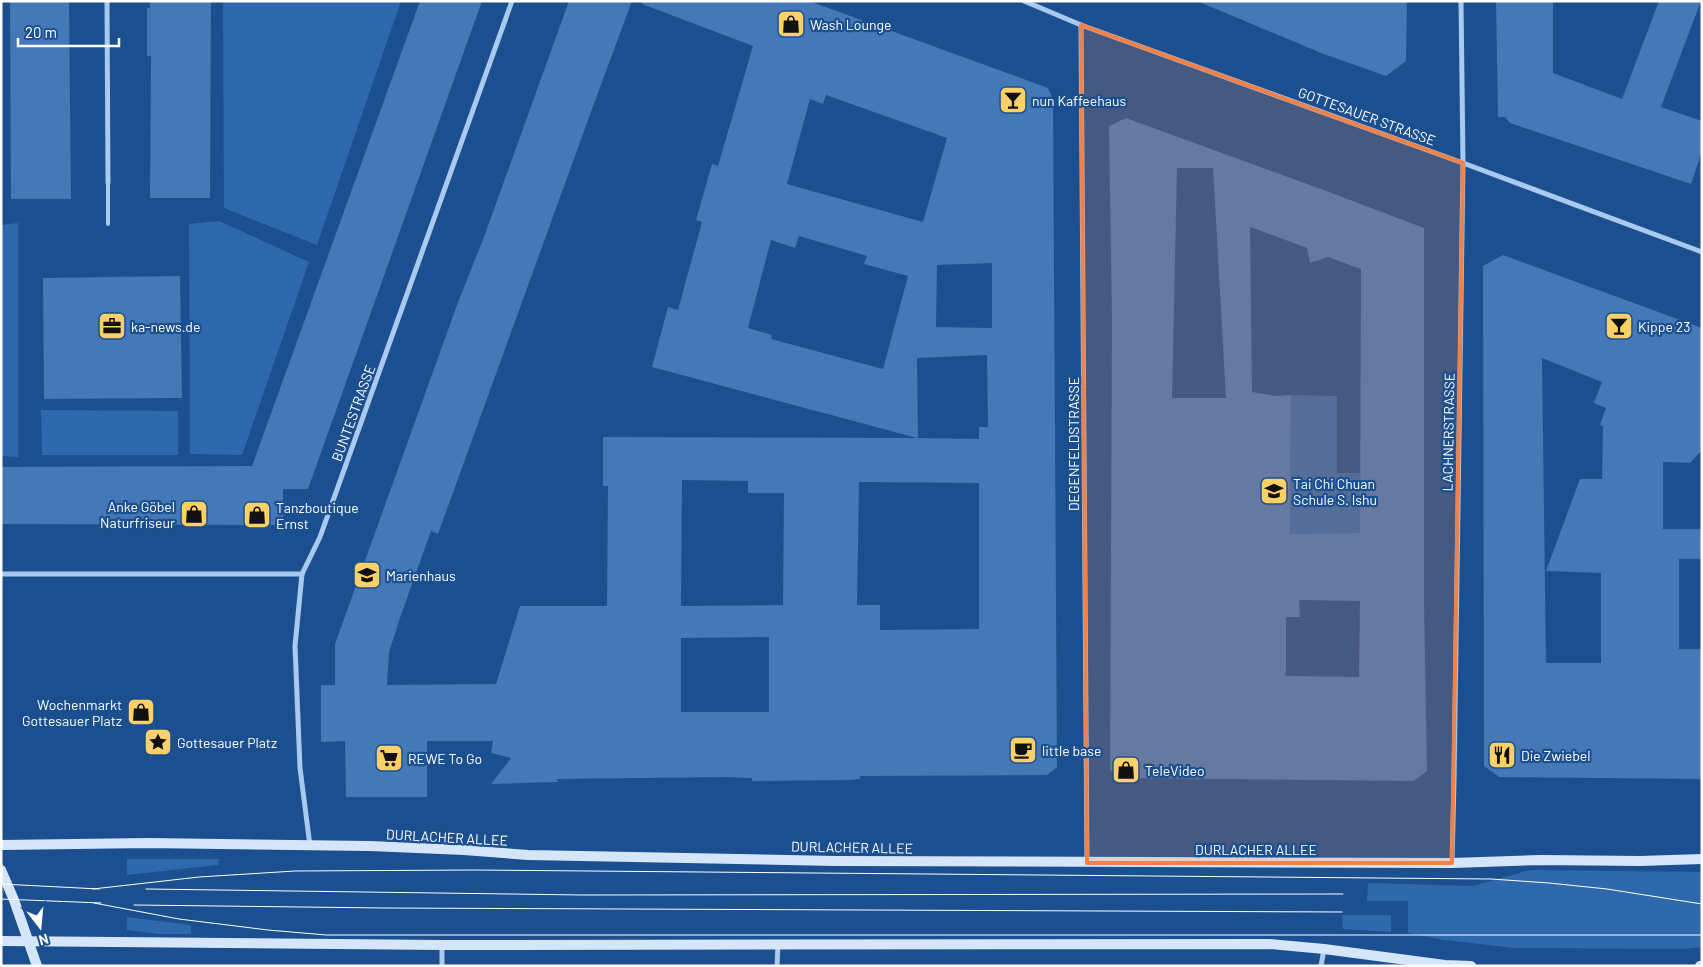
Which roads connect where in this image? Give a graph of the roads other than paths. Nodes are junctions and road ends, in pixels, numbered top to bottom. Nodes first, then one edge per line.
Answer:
1 (107, 1) edge
2 (512, 1) edge
3 (1024, 1) edge
4 (1461, 1) edge
5 (1081, 25) junction
6 (1463, 163) junction
7 (108, 183) joint
8 (108, 224) dead end
9 (1702, 252) edge
10 (1, 574) edge
11 (302, 574) junction
12 (1, 845) edge
13 (310, 846) junction
14 (1702, 859) edge
15 (1088, 863) junction
16 (1452, 863) junction
17 (1, 870) edge
18 (1, 941) edge
19 (29, 941) junction
20 (778, 944) junction
21 (442, 945) junction
22 (1324, 949) junction
23 (37, 966) edge
24 (442, 966) edge
25 (777, 966) edge
26 (1321, 966) edge
27 (1471, 966) edge

1 - 7 street
2 - 11 street, BUNTESTRASSE
3 - 5 street, GOTTESAUER STRASSE
4 - 6 street, LACHNERSTRASSE
5 - 6 street, GOTTESAUER STRASSE
5 - 15 street, DEGENFELDSTRASSE
6 - 9 street, GOTTESAUER STRASSE
6 - 16 street, LACHNERSTRASSE
7 - 8 lane
10 - 11 street
11 - 13 street, BUNTESTRASSE
12 - 13 main road, DURLACHER ALLEE
13 - 15 main road, DURLACHER ALLEE
14 - 16 main road, DURLACHER ALLEE
15 - 16 main road, DURLACHER ALLEE
17 - 19 main road
18 - 19 main road
19 - 21 main road
19 - 23 main road
20 - 21 main road
20 - 22 main road
20 - 25 street
21 - 24 street
22 - 26 street
22 - 27 main road

